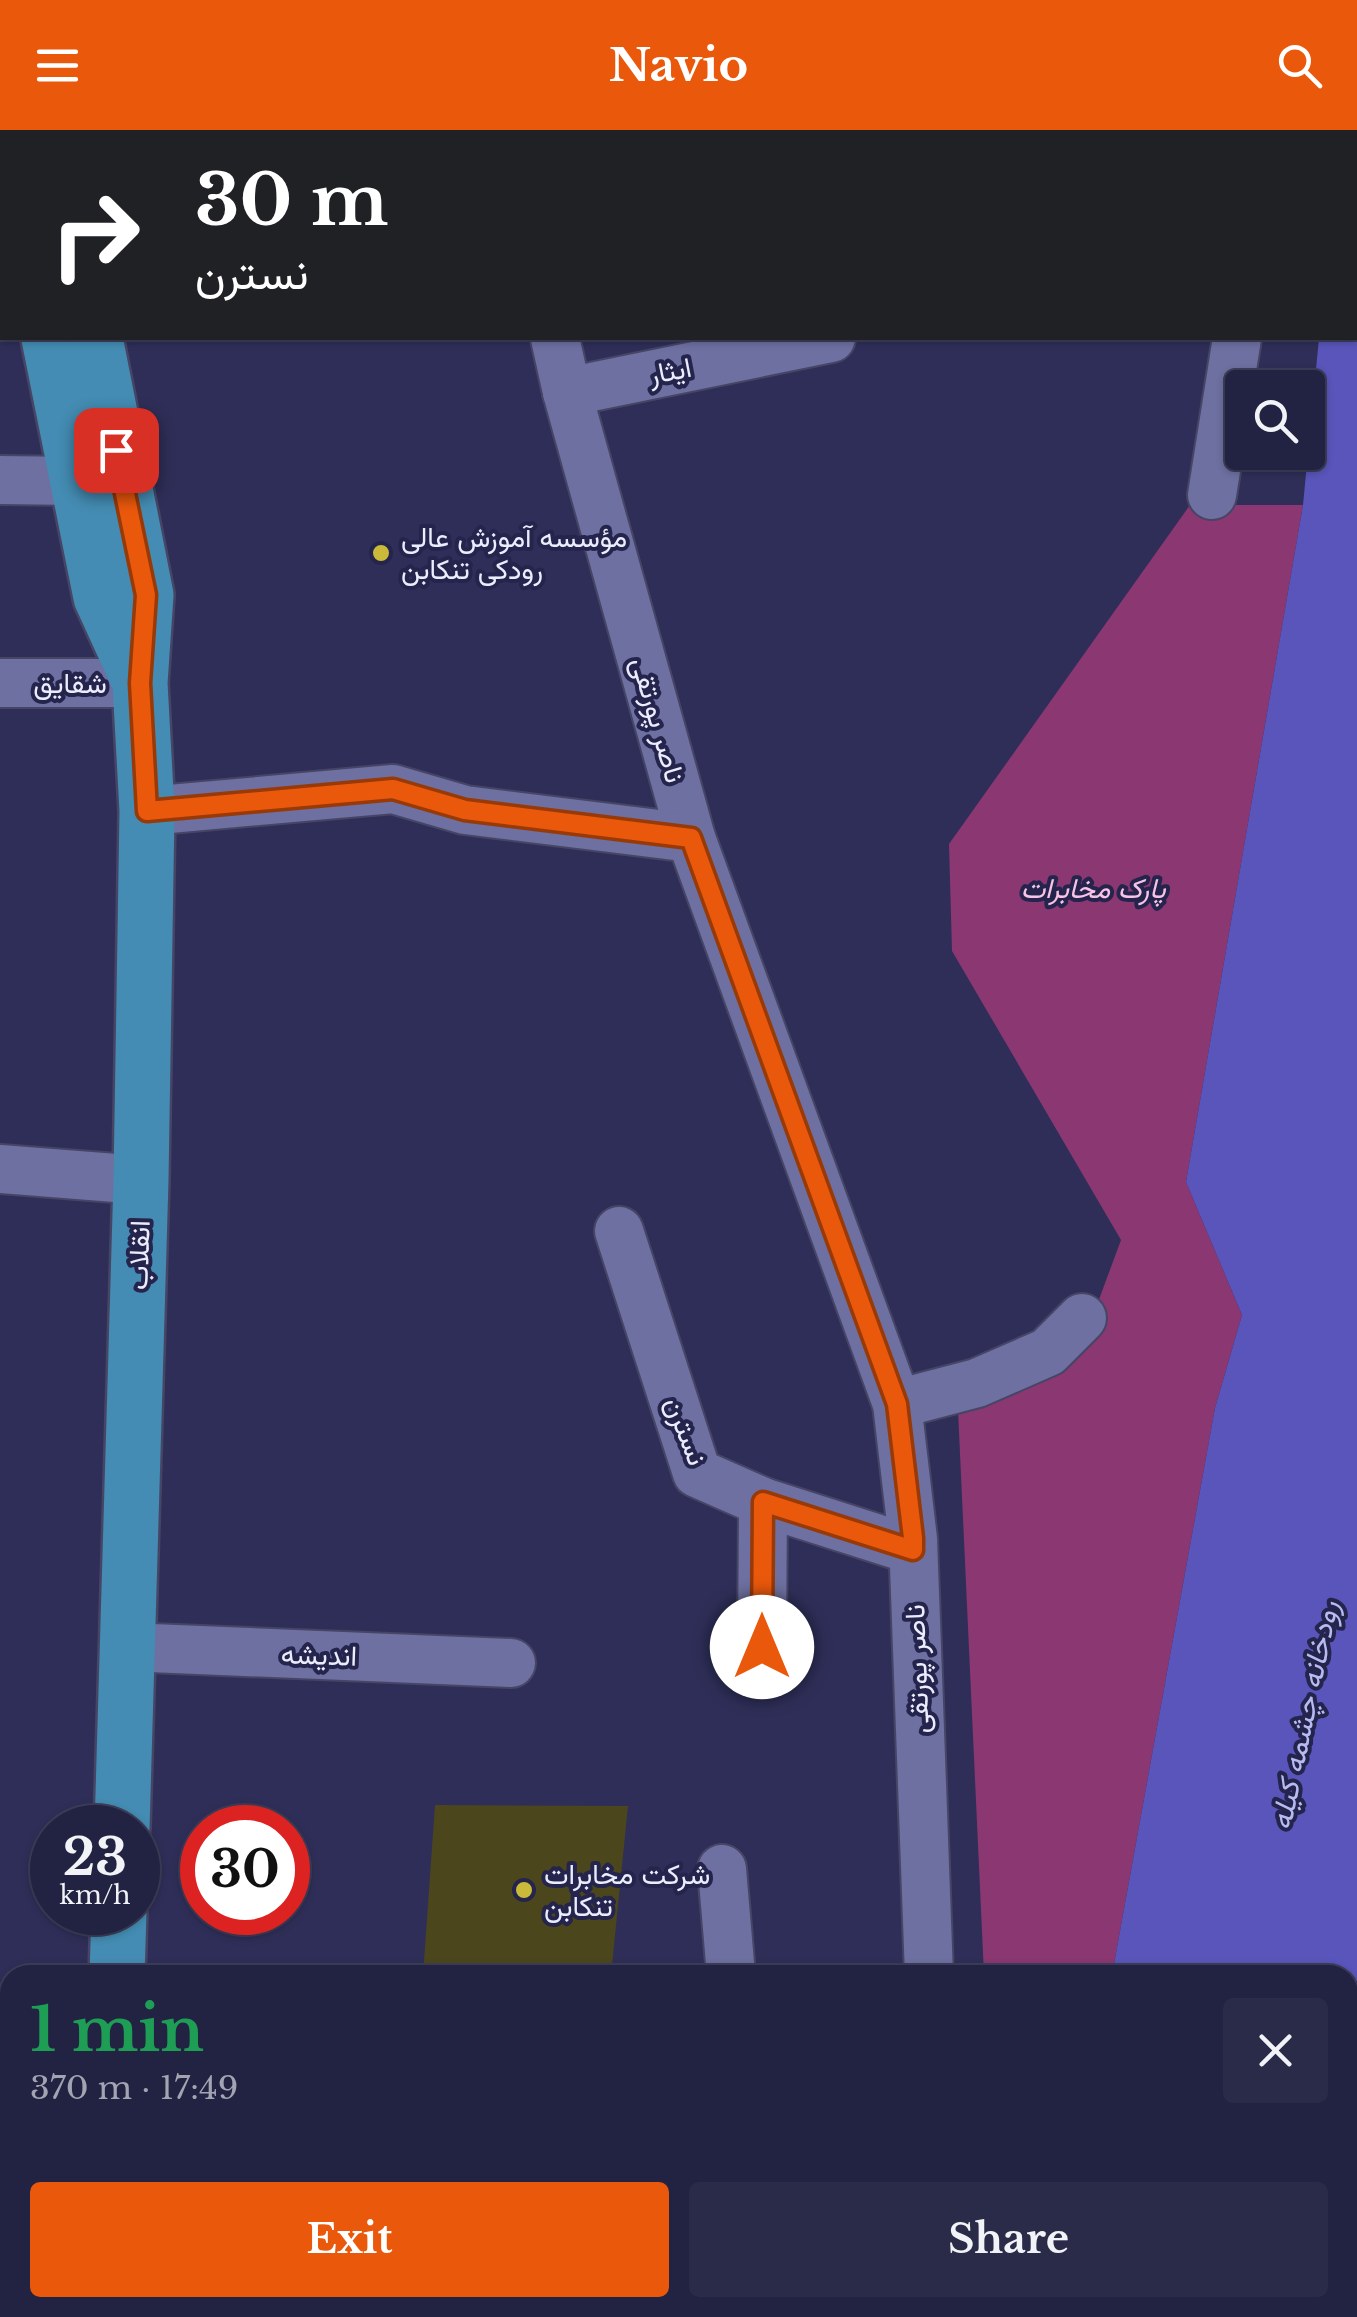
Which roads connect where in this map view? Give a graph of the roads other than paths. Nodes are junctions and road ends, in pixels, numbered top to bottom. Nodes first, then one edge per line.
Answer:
1 (49, 340) edge
2 (95, 340) edge
3 (555, 340) edge
4 (820, 340) edge
5 (1237, 340) edge
6 (566, 392) junction
7 (0, 480) edge
8 (77, 481) junction
9 (1212, 495) dead end
10 (0, 683) edge
11 (140, 683) junction
12 (147, 811) junction
13 (691, 838) junction
14 (0, 1169) edge
15 (141, 1180) junction
16 (619, 1230) dead end
17 (1082, 1318) dead end
18 (897, 1404) junction
19 (763, 1502) junction
20 (913, 1550) junction
21 (127, 1647) junction
22 (762, 1647) dead end
23 (511, 1664) dead end
24 (123, 1805) edge
25 (722, 1870) dead end
26 (119, 1935) edge
27 (118, 1965) edge
28 (730, 1965) edge
29 (929, 1965) edge

1 - 8 main road, انقلاب
2 - 11 main road, انقلاب
3 - 6 street, ناصر پورتقی
4 - 6 street, ایثار
5 - 9 street
6 - 13 street, ناصر پورتقی
7 - 8 street
8 - 11 main road, انقلاب
10 - 11 street, شقایق
11 - 12 main road, انقلاب
12 - 13 street
12 - 15 main road, انقلاب
13 - 18 street, ناصر پورتقی
14 - 15 street
15 - 21 main road, انقلاب
16 - 19 street, نسترن
17 - 18 street
18 - 20 street, ناصر پورتقی
19 - 20 street, نسترن
19 - 22 street
20 - 29 street, ناصر پورتقی
21 - 23 street, اندیشه
21 - 24 main road, انقلاب
25 - 28 street
26 - 27 main road

